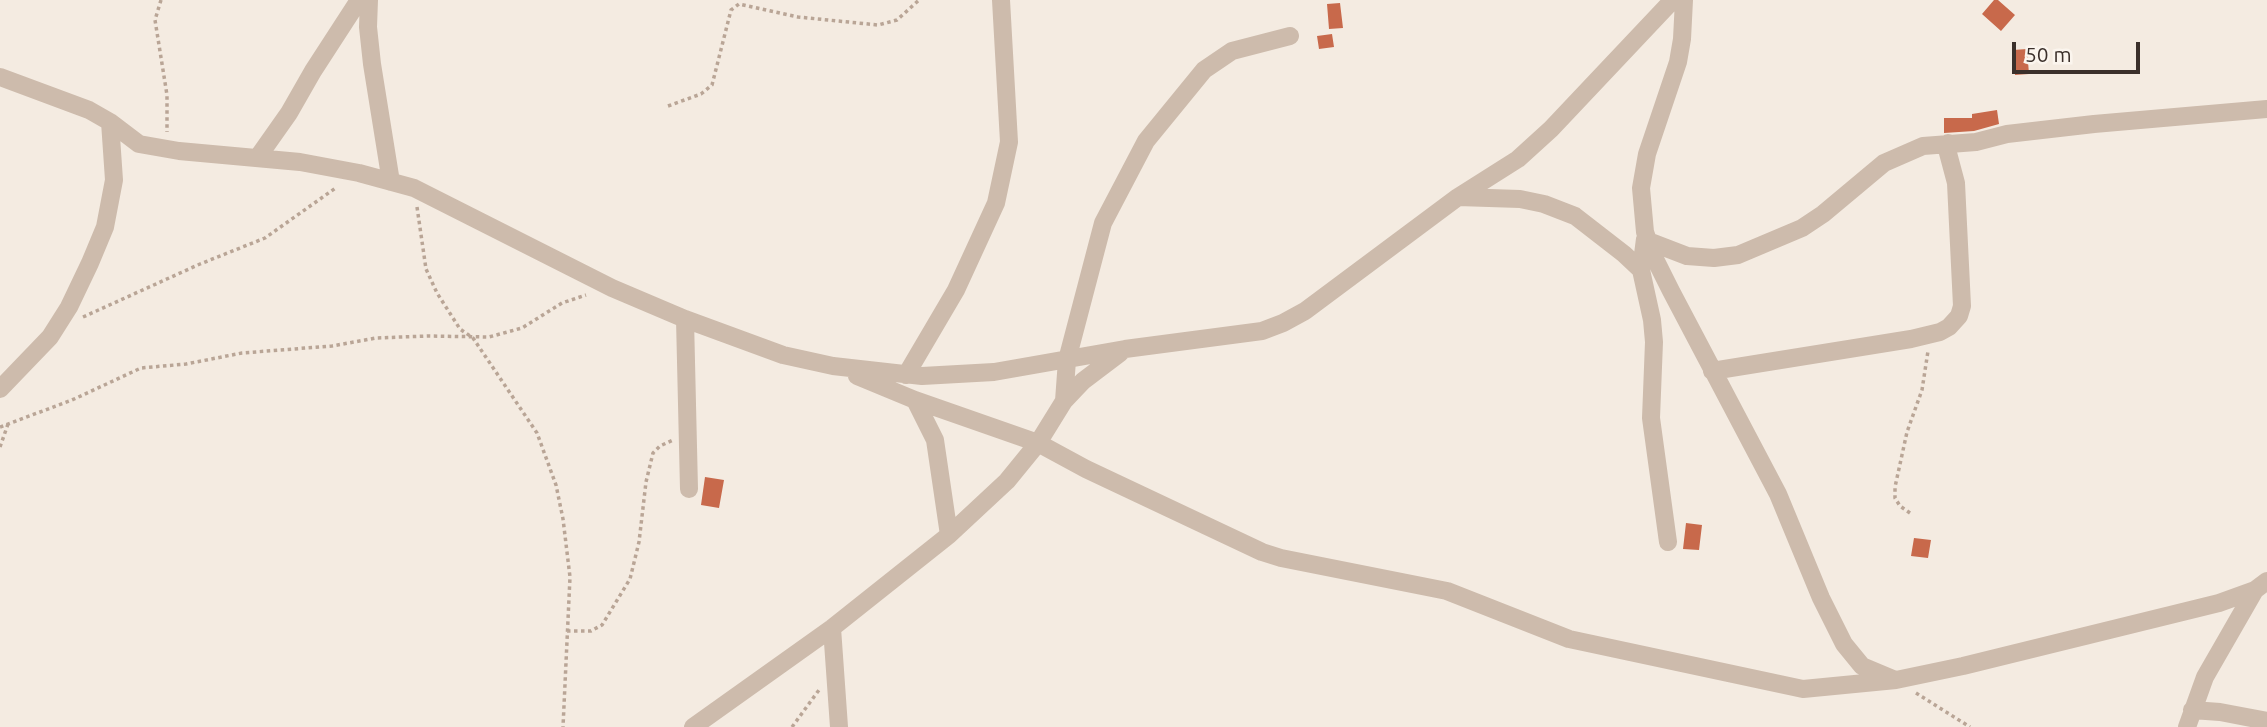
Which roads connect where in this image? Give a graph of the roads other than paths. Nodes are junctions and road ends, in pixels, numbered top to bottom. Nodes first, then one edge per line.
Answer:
1 (359, 0) edge
2 (369, 0) edge
3 (1001, 0) edge
4 (1675, 0) edge
5 (1684, 0) edge
6 (1290, 36) dead end
7 (0, 77) edge
8 (2267, 108) edge
9 (110, 122) junction
10 (1948, 143) junction
11 (258, 157) junction
12 (391, 182) junction
13 (1458, 197) junction
14 (1647, 236) junction
15 (1641, 270) junction
16 (685, 319) junction
17 (1125, 349) junction
18 (1066, 360) junction
19 (833, 366) junction
20 (1712, 371) junction
21 (906, 375) junction
22 (0, 389) edge
23 (915, 400) junction
24 (1064, 401) junction
25 (1038, 443) junction
26 (689, 489) dead end
27 (949, 535) junction
28 (1668, 542) dead end
29 (2261, 585) edge
30 (832, 628) junction
31 (1896, 680) junction
32 (2190, 718) edge
33 (2267, 721) edge
34 (693, 727) edge
35 (839, 727) edge

1 - 11 street
2 - 12 street
3 - 21 street
4 - 13 street
5 - 14 street
6 - 18 street
7 - 9 street
8 - 10 street
9 - 11 street
9 - 22 street
10 - 14 street
10 - 20 street
11 - 12 street
12 - 16 street
13 - 15 street
13 - 17 street
14 - 15 street
14 - 20 street
15 - 28 street
16 - 19 street
16 - 26 street
17 - 18 street
17 - 24 street
18 - 21 street
18 - 24 street
19 - 21 street
19 - 23 street
20 - 31 street
23 - 25 street
23 - 27 street
24 - 25 street
25 - 27 street
25 - 31 street
27 - 30 street
29 - 31 street
29 - 32 street
30 - 34 street
30 - 35 street
32 - 33 street

